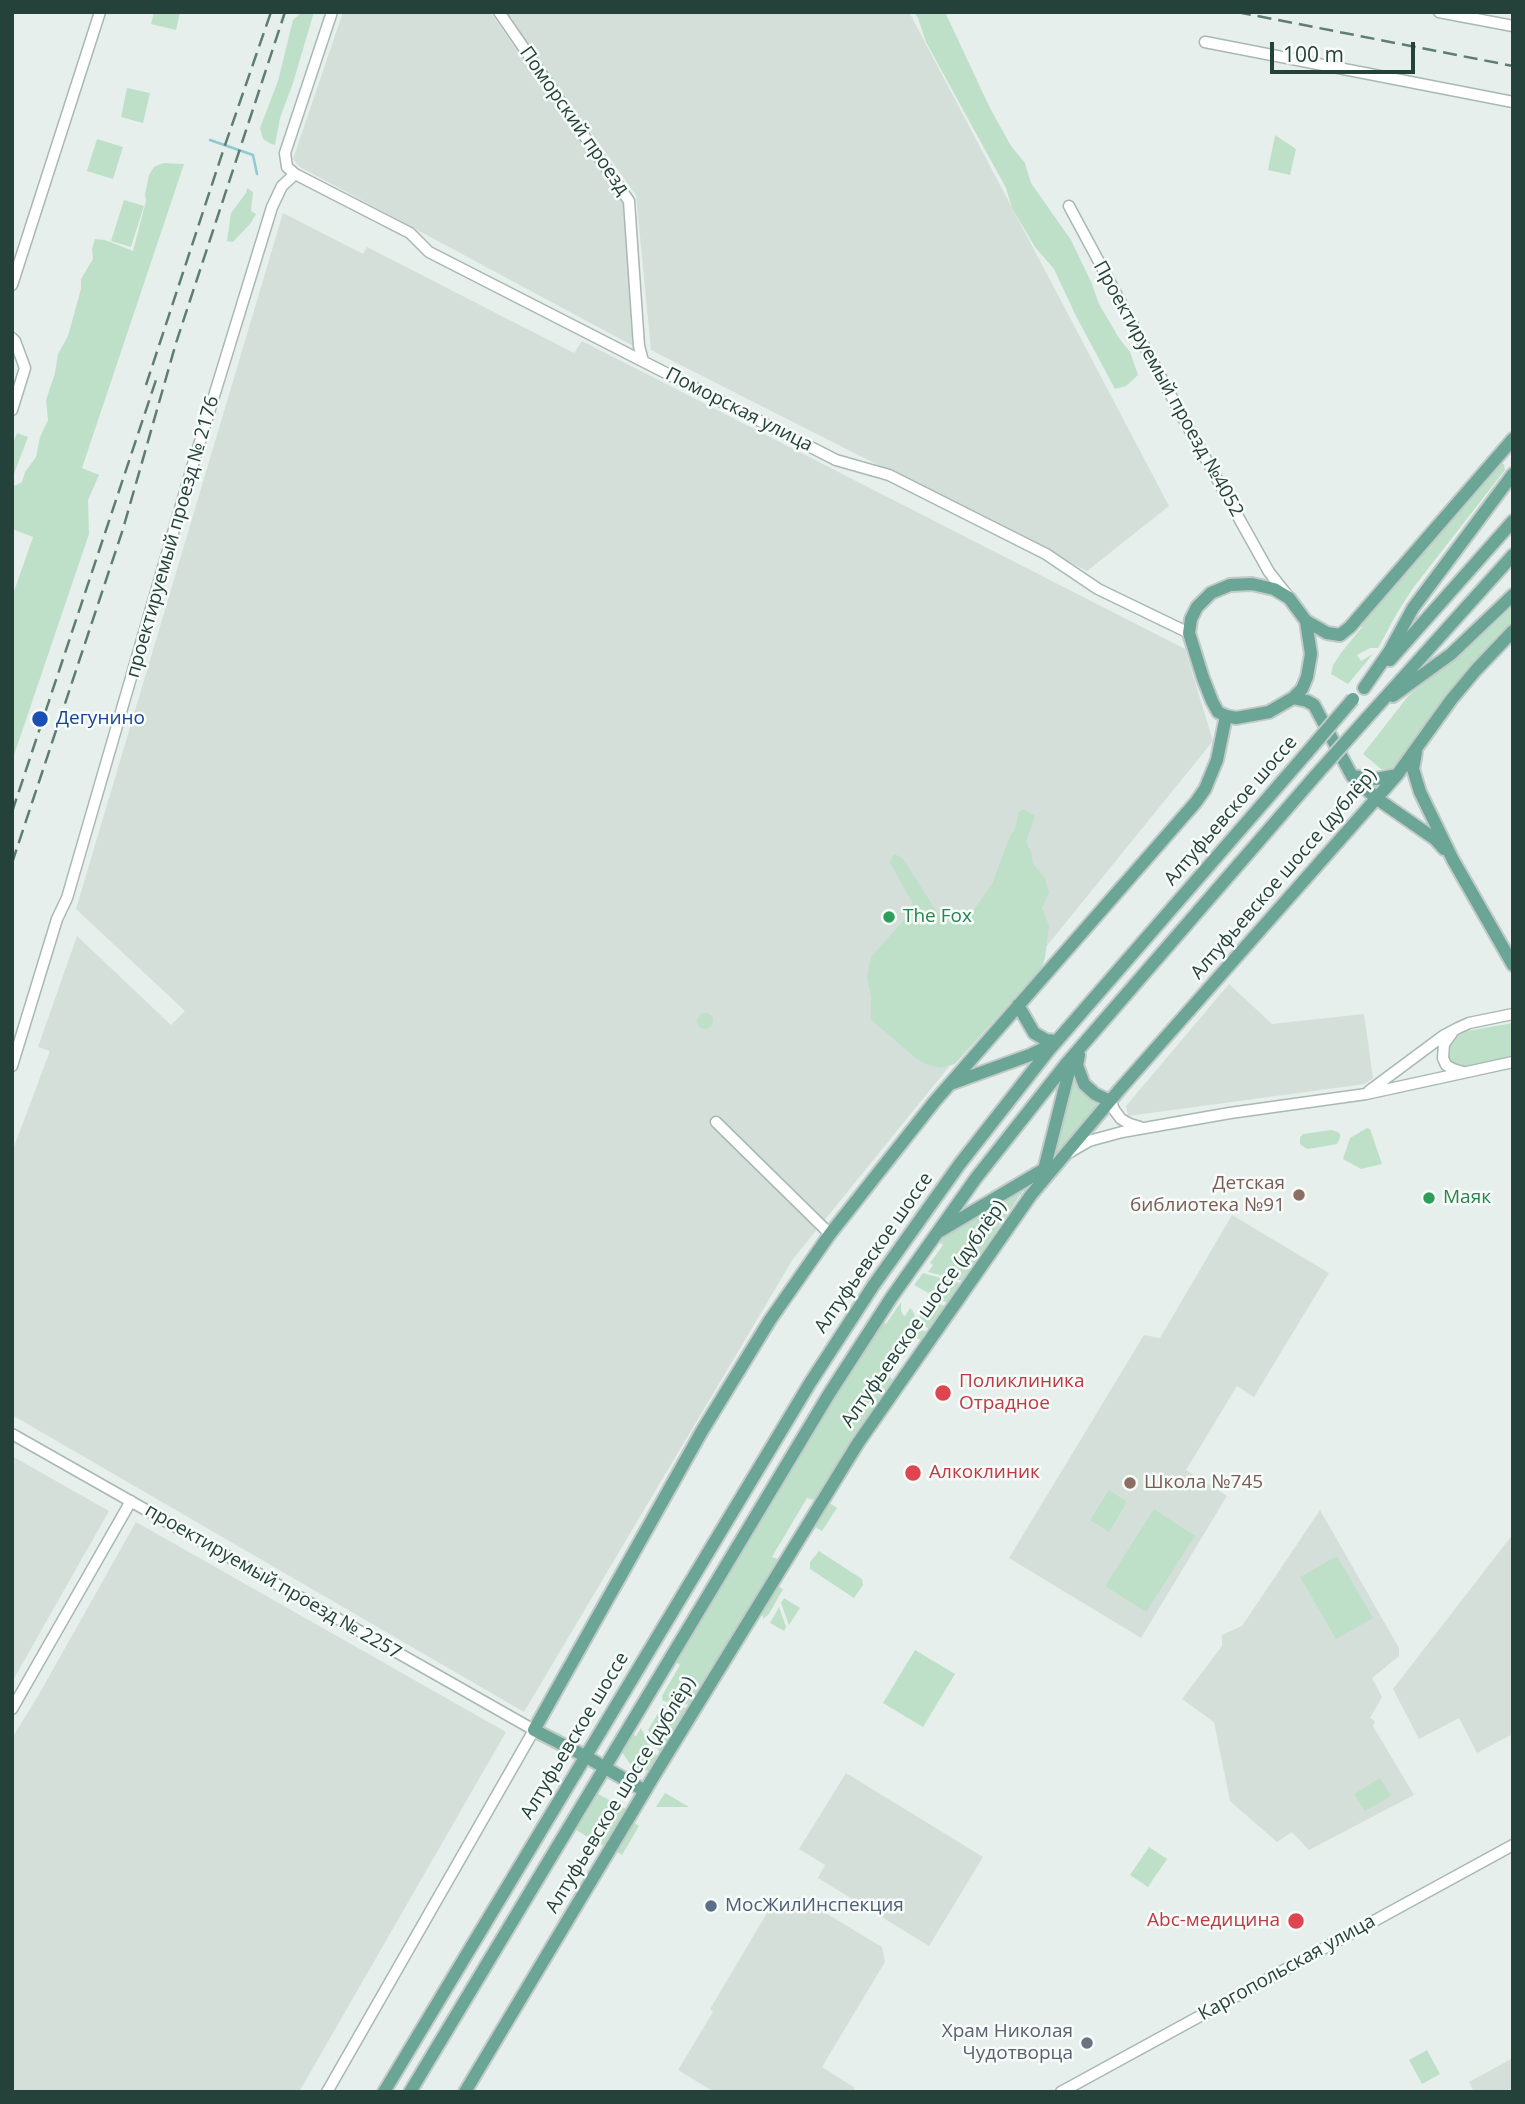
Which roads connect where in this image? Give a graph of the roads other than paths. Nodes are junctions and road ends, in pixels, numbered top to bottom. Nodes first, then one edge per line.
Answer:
1 (100, 12) edge
2 (332, 12) edge
3 (499, 12) edge
4 (1439, 12) edge
5 (1513, 26) edge
6 (1205, 42) dead end
7 (1513, 102) edge
8 (295, 174) junction
9 (1069, 206) dead end
10 (12, 285) edge
11 (12, 338) edge
12 (643, 361) junction
13 (12, 410) edge
14 (1513, 439) edge
15 (1513, 450) edge
16 (1511, 475) edge
17 (1481, 477) junction
18 (1513, 521) edge
19 (1513, 555) edge
20 (1269, 572) junction
21 (1270, 588) junction
22 (1513, 595) edge
23 (1289, 598) junction
24 (1306, 621) junction
25 (1513, 631) edge
26 (1189, 633) junction
27 (1364, 688) junction
28 (1293, 698) junction
29 (1376, 708) junction
30 (1226, 716) junction
31 (1419, 745) junction
32 (1397, 775) junction
33 (1352, 776) junction
34 (1376, 798) junction
35 (1453, 860) junction
36 (1513, 965) edge
37 (1018, 1005) junction
38 (1513, 1014) edge
39 (1458, 1028) junction
40 (1057, 1041) junction
41 (1080, 1048) junction
42 (1513, 1062) edge
43 (12, 1066) edge
44 (1469, 1072) junction
45 (948, 1085) junction
46 (1366, 1094) junction
47 (1110, 1101) junction
48 (716, 1122) dead end
49 (1148, 1127) junction
50 (1067, 1154) junction
51 (1045, 1169) junction
52 (1037, 1187) junction
53 (937, 1233) junction
54 (830, 1234) junction
55 (12, 1434) edge
56 (131, 1501) junction
57 (12, 1709) edge
58 (534, 1730) junction
59 (585, 1756) junction
60 (604, 1766) junction
61 (645, 1791) junction
62 (1513, 1845) edge
63 (327, 2092) edge
64 (384, 2092) edge
65 (410, 2092) edge
66 (466, 2092) edge
67 (1061, 2092) edge

1 - 10 street
2 - 8 street
3 - 12 street, Поморский проезд
4 - 5 street
6 - 7 street
8 - 12 street, Поморская улица
8 - 43 street, проектируемый проезд № 2176
9 - 20 street, Проектируемый проезд №4052
11 - 13 street
12 - 26 street, Поморская улица
14 - 17 main road
15 - 17 main road
16 - 27 main road
17 - 24 main road
18 - 27 main road, Алтуфьевское шоссе
19 - 29 main road, Алтуфьевское шоссе
20 - 21 street, Проектируемый проезд №4052
20 - 23 street, Проектируемый проезд №4052
21 - 23 main road
21 - 26 main road
22 - 29 main road
23 - 24 main road
24 - 28 main road
25 - 31 main road, Алтуфьевское шоссе (дублёр)
26 - 30 main road
27 - 40 main road, Алтуфьевское шоссе, bridge
28 - 30 main road
28 - 33 main road
29 - 41 main road, Алтуфьевское шоссе, bridge
30 - 37 main road
31 - 32 main road, Алтуфьевское шоссе (дублёр)
31 - 35 main road
32 - 33 main road
32 - 34 main road, Алтуфьевское шоссе (дублёр)
33 - 34 main road
34 - 35 main road
34 - 47 main road, Алтуфьевское шоссе (дублёр)
35 - 36 main road
37 - 40 main road
37 - 45 main road
38 - 39 street
39 - 44 street
39 - 46 street
40 - 45 main road
40 - 59 main road, Алтуфьевское шоссе
41 - 47 main road
41 - 51 main road
41 - 53 main road, Алтуфьевское шоссе
42 - 44 street
44 - 46 street
45 - 54 main road
46 - 49 street
47 - 49 street
47 - 50 main road, Алтуфьевское шоссе (дублёр)
48 - 54 street
49 - 50 street
50 - 51 main road
50 - 52 main road, Алтуфьевское шоссе (дублёр)
51 - 52 main road
51 - 53 main road
52 - 61 main road, Алтуфьевское шоссе (дублёр)
53 - 60 main road, Алтуфьевское шоссе
54 - 58 main road
55 - 56 street, проектируемый проезд № 2257
56 - 57 street
56 - 58 street, проектируемый проезд № 2257
58 - 59 main road
58 - 63 street
59 - 60 main road
59 - 64 main road, Алтуфьевское шоссе
60 - 61 main road
60 - 65 main road, Алтуфьевское шоссе
61 - 66 main road, Алтуфьевское шоссе (дублёр)
62 - 67 street, Каргопольская улица

